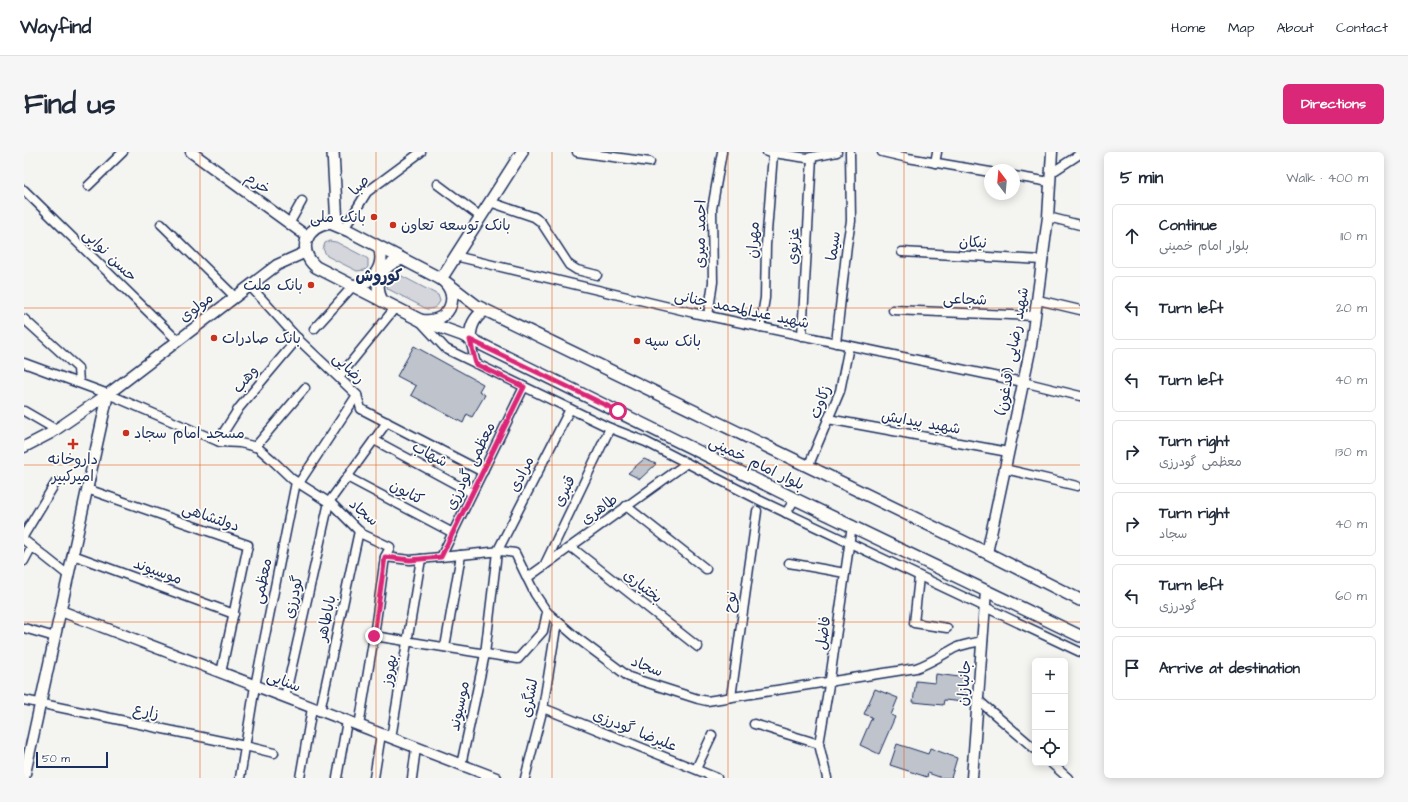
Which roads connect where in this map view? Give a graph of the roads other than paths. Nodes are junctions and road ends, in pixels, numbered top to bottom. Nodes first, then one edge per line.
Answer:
1 (124, 152) edge
2 (191, 152) edge
3 (333, 152) edge
4 (421, 152) edge
5 (522, 152) edge
6 (577, 152) edge
7 (722, 152) edge
8 (837, 152) edge
9 (850, 152) edge
10 (882, 152) edge
11 (937, 152) edge
12 (1052, 152) edge
13 (770, 153) edge
14 (1080, 154) edge
15 (812, 157) junction
16 (650, 162) dead end
17 (935, 163) junction
18 (984, 171) edge
19 (1020, 176) edge
20 (1050, 178) junction
21 (437, 184) dead end
22 (88, 186) dead end
23 (24, 190) edge
24 (302, 201) dead end
25 (490, 202) junction
26 (481, 217) junction
27 (1048, 217) junction
28 (161, 224) dead end
29 (289, 224) junction
30 (1080, 225) edge
31 (340, 227) junction
32 (308, 237) junction
33 (379, 246) junction
34 (306, 252) junction
35 (902, 252) dead end
36 (456, 256) junction
37 (402, 259) junction
38 (1042, 260) junction
39 (597, 275) dead end
40 (444, 281) junction
41 (250, 286) junction
42 (353, 286) junction
43 (235, 297) junction
44 (1038, 300) junction
45 (382, 301) junction
46 (395, 308) junction
47 (485, 310) junction
48 (894, 310) dead end
49 (1080, 310) edge
50 (708, 316) junction
51 (1035, 316) junction
52 (24, 319) edge
53 (420, 320) junction
54 (760, 327) junction
55 (314, 330) dead end
56 (802, 336) junction
57 (298, 338) junction
58 (177, 340) junction
59 (470, 340) junction
60 (836, 343) junction
61 (849, 346) junction
62 (24, 363) edge
63 (476, 364) junction
64 (339, 377) junction
65 (1023, 382) junction
66 (79, 383) junction
67 (524, 387) junction
68 (305, 388) dead end
69 (108, 394) junction
70 (357, 395) junction
71 (1080, 396) edge
72 (570, 409) junction
73 (24, 410) edge
74 (828, 419) junction
75 (387, 422) junction
76 (610, 428) junction
77 (56, 429) junction
78 (374, 440) junction
79 (218, 441) junction
80 (24, 447) edge
81 (255, 447) junction
82 (1008, 452) junction
83 (687, 463) junction
84 (808, 467) junction
85 (1005, 469) junction
86 (483, 472) junction
87 (348, 477) junction
88 (56, 482) dead end
89 (298, 483) junction
90 (1078, 486) dead end
91 (87, 489) junction
92 (472, 493) junction
93 (795, 499) junction
94 (329, 502) junction
95 (626, 506) junction
96 (757, 511) dead end
97 (786, 513) junction
98 (852, 525) junction
99 (359, 531) junction
100 (453, 533) junction
101 (24, 535) edge
102 (24, 540) edge
103 (850, 543) junction
104 (32, 546) junction
105 (571, 547) junction
106 (497, 552) junction
107 (987, 553) junction
108 (73, 555) junction
109 (460, 555) junction
110 (385, 557) junction
111 (441, 557) junction
112 (421, 559) junction
113 (24, 561) edge
114 (789, 563) dead end
115 (544, 566) junction
116 (706, 569) dead end
117 (845, 573) junction
118 (68, 575) junction
119 (919, 577) junction
120 (527, 578) junction
121 (986, 591) junction
122 (1080, 600) edge
123 (985, 608) junction
124 (61, 611) junction
125 (547, 612) junction
126 (234, 614) junction
127 (557, 622) junction
128 (24, 628) edge
129 (947, 628) dead end
130 (374, 636) junction
131 (1080, 636) edge
132 (55, 637) junction
133 (982, 641) junction
134 (408, 642) junction
135 (446, 647) junction
136 (698, 647) dead end
137 (1080, 652) edge
138 (485, 654) junction
139 (221, 673) junction
140 (830, 682) junction
141 (255, 686) junction
142 (285, 697) junction
143 (730, 697) junction
144 (24, 700) edge
145 (978, 700) junction
146 (41, 703) junction
147 (543, 708) junction
148 (316, 709) junction
149 (347, 721) junction
150 (754, 724) dead end
151 (359, 726) junction
152 (381, 734) junction
153 (712, 735) dead end
154 (391, 738) junction
155 (819, 744) junction
156 (245, 746) junction
157 (1032, 746) edge
158 (416, 748) junction
159 (274, 753) dead end
160 (461, 765) junction
161 (1054, 766) edge
162 (696, 769) junction
163 (25, 775) edge
164 (240, 778) edge
165 (300, 778) edge
166 (337, 778) edge
167 (374, 778) edge
168 (412, 778) edge
169 (496, 778) edge
170 (525, 778) edge
171 (717, 778) edge
172 (827, 778) edge
173 (972, 778) edge
174 (1068, 778) edge

1 - 22 street
2 - 29 street, خرم
3 - 31 main road
4 - 31 street, صبا
5 - 25 main road
6 - 16 street
7 - 50 street, احمد میری
8 - 15 street
9 - 60 street, سیما
10 - 17 street
11 - 17 street
12 - 20 street, (قدغون) شهید رضایی
13 - 15 street
13 - 54 street, مهران
14 - 20 street
15 - 56 street, غزنوی
17 - 18 street
19 - 20 street
20 - 27 street, (قدغون) شهید رضایی
21 - 26 street
23 - 58 street, حسن نوابی
24 - 29 street
25 - 26 main road
25 - 39 street
26 - 36 main road
27 - 30 street
27 - 38 street, (قدغون) شهید رضایی
28 - 43 street
29 - 32 street, خرم
31 - 32 main road
31 - 33 main road
32 - 34 main road
33 - 37 main road
33 - 42 main road
34 - 41 street, مولوی
34 - 42 main road
35 - 38 street, نیکان
36 - 40 main road
36 - 50 street, شهید عبدالمحمد جنانی
37 - 40 main road
37 - 45 main road
38 - 44 street, (قدغون) شهید رضایی
40 - 47 main road, بلوار امام خمینی
40 - 53 main road
41 - 43 street, مولوی
41 - 57 street, رضایی
42 - 45 main road
42 - 55 street
43 - 58 street, مولوی
44 - 49 street
44 - 51 street, (قدغون) شهید رضایی
45 - 46 main road
46 - 53 main road
46 - 64 street
47 - 59 main road
47 - 84 main road, بلوار امام خمینی
48 - 51 street, شجاعی
50 - 54 street, شهید عبدالمحمد جنانی
51 - 65 street, (قدغون) شهید رضایی
52 - 66 street
53 - 59 main road, بلوار امام خمینی
53 - 63 street
54 - 56 street, شهید عبدالمحمد جنانی
56 - 60 street, شهید عبدالمحمد جنانی
57 - 64 street, رضایی
57 - 79 street, وهب
58 - 69 street, مولوی
59 - 63 street
59 - 93 main road, بلوار امام خمینی
60 - 61 street, شهید عبدالمحمد جنانی
61 - 65 street, شهید عبدالمحمد جنانی
61 - 74 street, زکاوت
62 - 66 street
63 - 67 street
64 - 70 street, رضایی
65 - 71 street, شهید عبدالمحمد جنانی
65 - 82 street, (قدغون) شهید رضایی
66 - 69 street
67 - 72 street
67 - 86 street, معظمی گودرزی
68 - 81 street
69 - 77 street, مولوی
69 - 79 street, سجاد
69 - 91 street
70 - 75 street, رضایی
70 - 89 street
72 - 76 street
72 - 106 street, مرادی
73 - 77 street
74 - 82 street, شهید پیدایش
74 - 84 street, زکاوت
75 - 78 street
75 - 86 street, رضایی
76 - 83 street
76 - 115 street, قنبری
77 - 80 street, مولوی
78 - 87 street
78 - 92 street, شهاب
79 - 81 street, سجاد
81 - 89 street, سجاد
82 - 85 street, (قدغون) شهید رضایی
83 - 95 street, طاهری
83 - 97 street
84 - 107 main road, بلوار امام خمینی
85 - 90 street
85 - 107 street, (قدغون) شهید رضایی
86 - 92 street, معظمی گودرزی
87 - 94 street
87 - 100 street, کتایون
88 - 101 street
89 - 94 street, سجاد
89 - 141 street, معظمی
91 - 108 street
91 - 126 street, دولتشاهی
92 - 100 street, معظمی گودرزی
93 - 97 street
93 - 98 main road, بلوار امام خمینی
94 - 99 street, سجاد
94 - 142 street, گودرزی
95 - 105 street, طاهری
95 - 116 street
96 - 143 street, نوح
97 - 103 street
98 - 103 street, فاضل
98 - 121 main road, بلوار امام خمینی
99 - 110 street, سجاد
99 - 148 street, باباطاهر
100 - 111 street, معظمی گودرزی
102 - 104 street
103 - 117 street, فاضل
103 - 119 street
104 - 113 street
104 - 118 street
105 - 115 street, طاهری
105 - 136 street, بختیاری
106 - 109 street, سجاد
106 - 120 street, سجاد
106 - 138 street, موسیوند
107 - 122 main road, بلوار امام خمینی
108 - 118 street
108 - 126 street, موسیوند
109 - 111 street, سجاد
109 - 135 street
110 - 112 street, سجاد
110 - 130 street
111 - 112 street, سجاد
112 - 134 street, بهروز
114 - 117 street
115 - 120 street, طاهری
117 - 140 street, فاضل
118 - 124 street
119 - 123 street
119 - 129 street
120 - 125 street, سجاد
121 - 123 street, جانبازان
121 - 131 main road, بلوار امام خمینی
123 - 133 street, جانبازان
123 - 137 street
124 - 132 street
124 - 139 street, سنایی
125 - 127 street, سجاد
125 - 138 street
126 - 139 street, دولتشاهی
127 - 143 street, سجاد
127 - 147 street, لشگری
128 - 132 street
130 - 134 street
130 - 151 street
132 - 146 street
133 - 140 street, سجاد
133 - 145 street, جانبازان
134 - 135 street
134 - 154 street, بهروز
135 - 138 street
138 - 160 street, موسیوند
139 - 141 street, سنایی
140 - 143 street, سجاد
140 - 155 street, فاضل
141 - 142 street, سنایی
141 - 156 street
142 - 148 street, سنایی
144 - 146 street, زارع
145 - 157 street
145 - 173 street, جانبازان
146 - 156 street, زارع
146 - 163 street
147 - 162 street, علیرضا گودرزی
147 - 170 street, لشگری
148 - 149 street, سنایی
148 - 165 street, باباطاهر
149 - 151 street, سنایی
149 - 166 street
150 - 155 street
151 - 152 street, سنایی
152 - 154 street, سنایی
152 - 167 street
153 - 162 street
154 - 158 street, سنایی
155 - 172 street
156 - 159 street, زارع
156 - 164 street
158 - 160 street, سنایی
158 - 168 street
160 - 169 street, سنایی
161 - 174 street
162 - 171 street, علیرضا گودرزی

